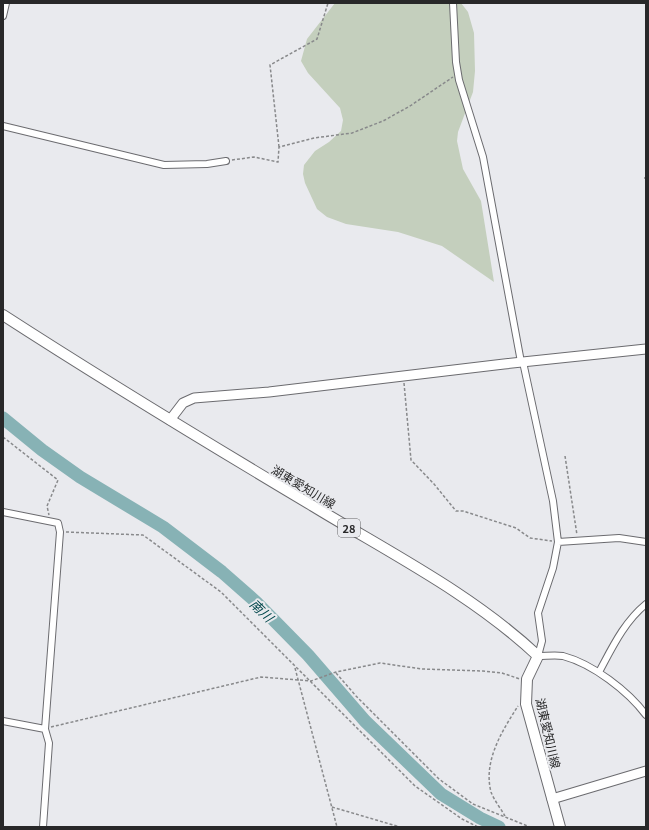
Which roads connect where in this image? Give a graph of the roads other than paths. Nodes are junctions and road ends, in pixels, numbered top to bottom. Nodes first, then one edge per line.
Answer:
1 (6, 3) edge
2 (453, 3) edge
3 (3, 16) edge
4 (3, 126) edge
5 (226, 161) road end
6 (3, 315) edge
7 (646, 349) edge
8 (522, 362) junction
9 (170, 420) junction
10 (3, 512) edge
11 (558, 542) junction
12 (646, 542) edge
13 (646, 604) edge
14 (538, 656) junction
15 (599, 672) junction
16 (646, 715) edge
17 (3, 721) edge
18 (45, 729) junction
19 (644, 773) edge
20 (552, 799) junction
21 (43, 827) edge
22 (560, 827) edge

1 - 3 street
2 - 8 street
4 - 5 street
6 - 9 main road, 湖東愛知川線 / 28
7 - 8 street
8 - 9 street
8 - 11 street
9 - 14 main road, 湖東愛知川線 / 28
10 - 18 street
11 - 12 street
11 - 14 street
13 - 15 street
14 - 15 street
14 - 20 main road, 湖東愛知川線
15 - 16 street
17 - 18 street
18 - 21 street
19 - 20 street
20 - 22 main road, 湖東愛知川線

